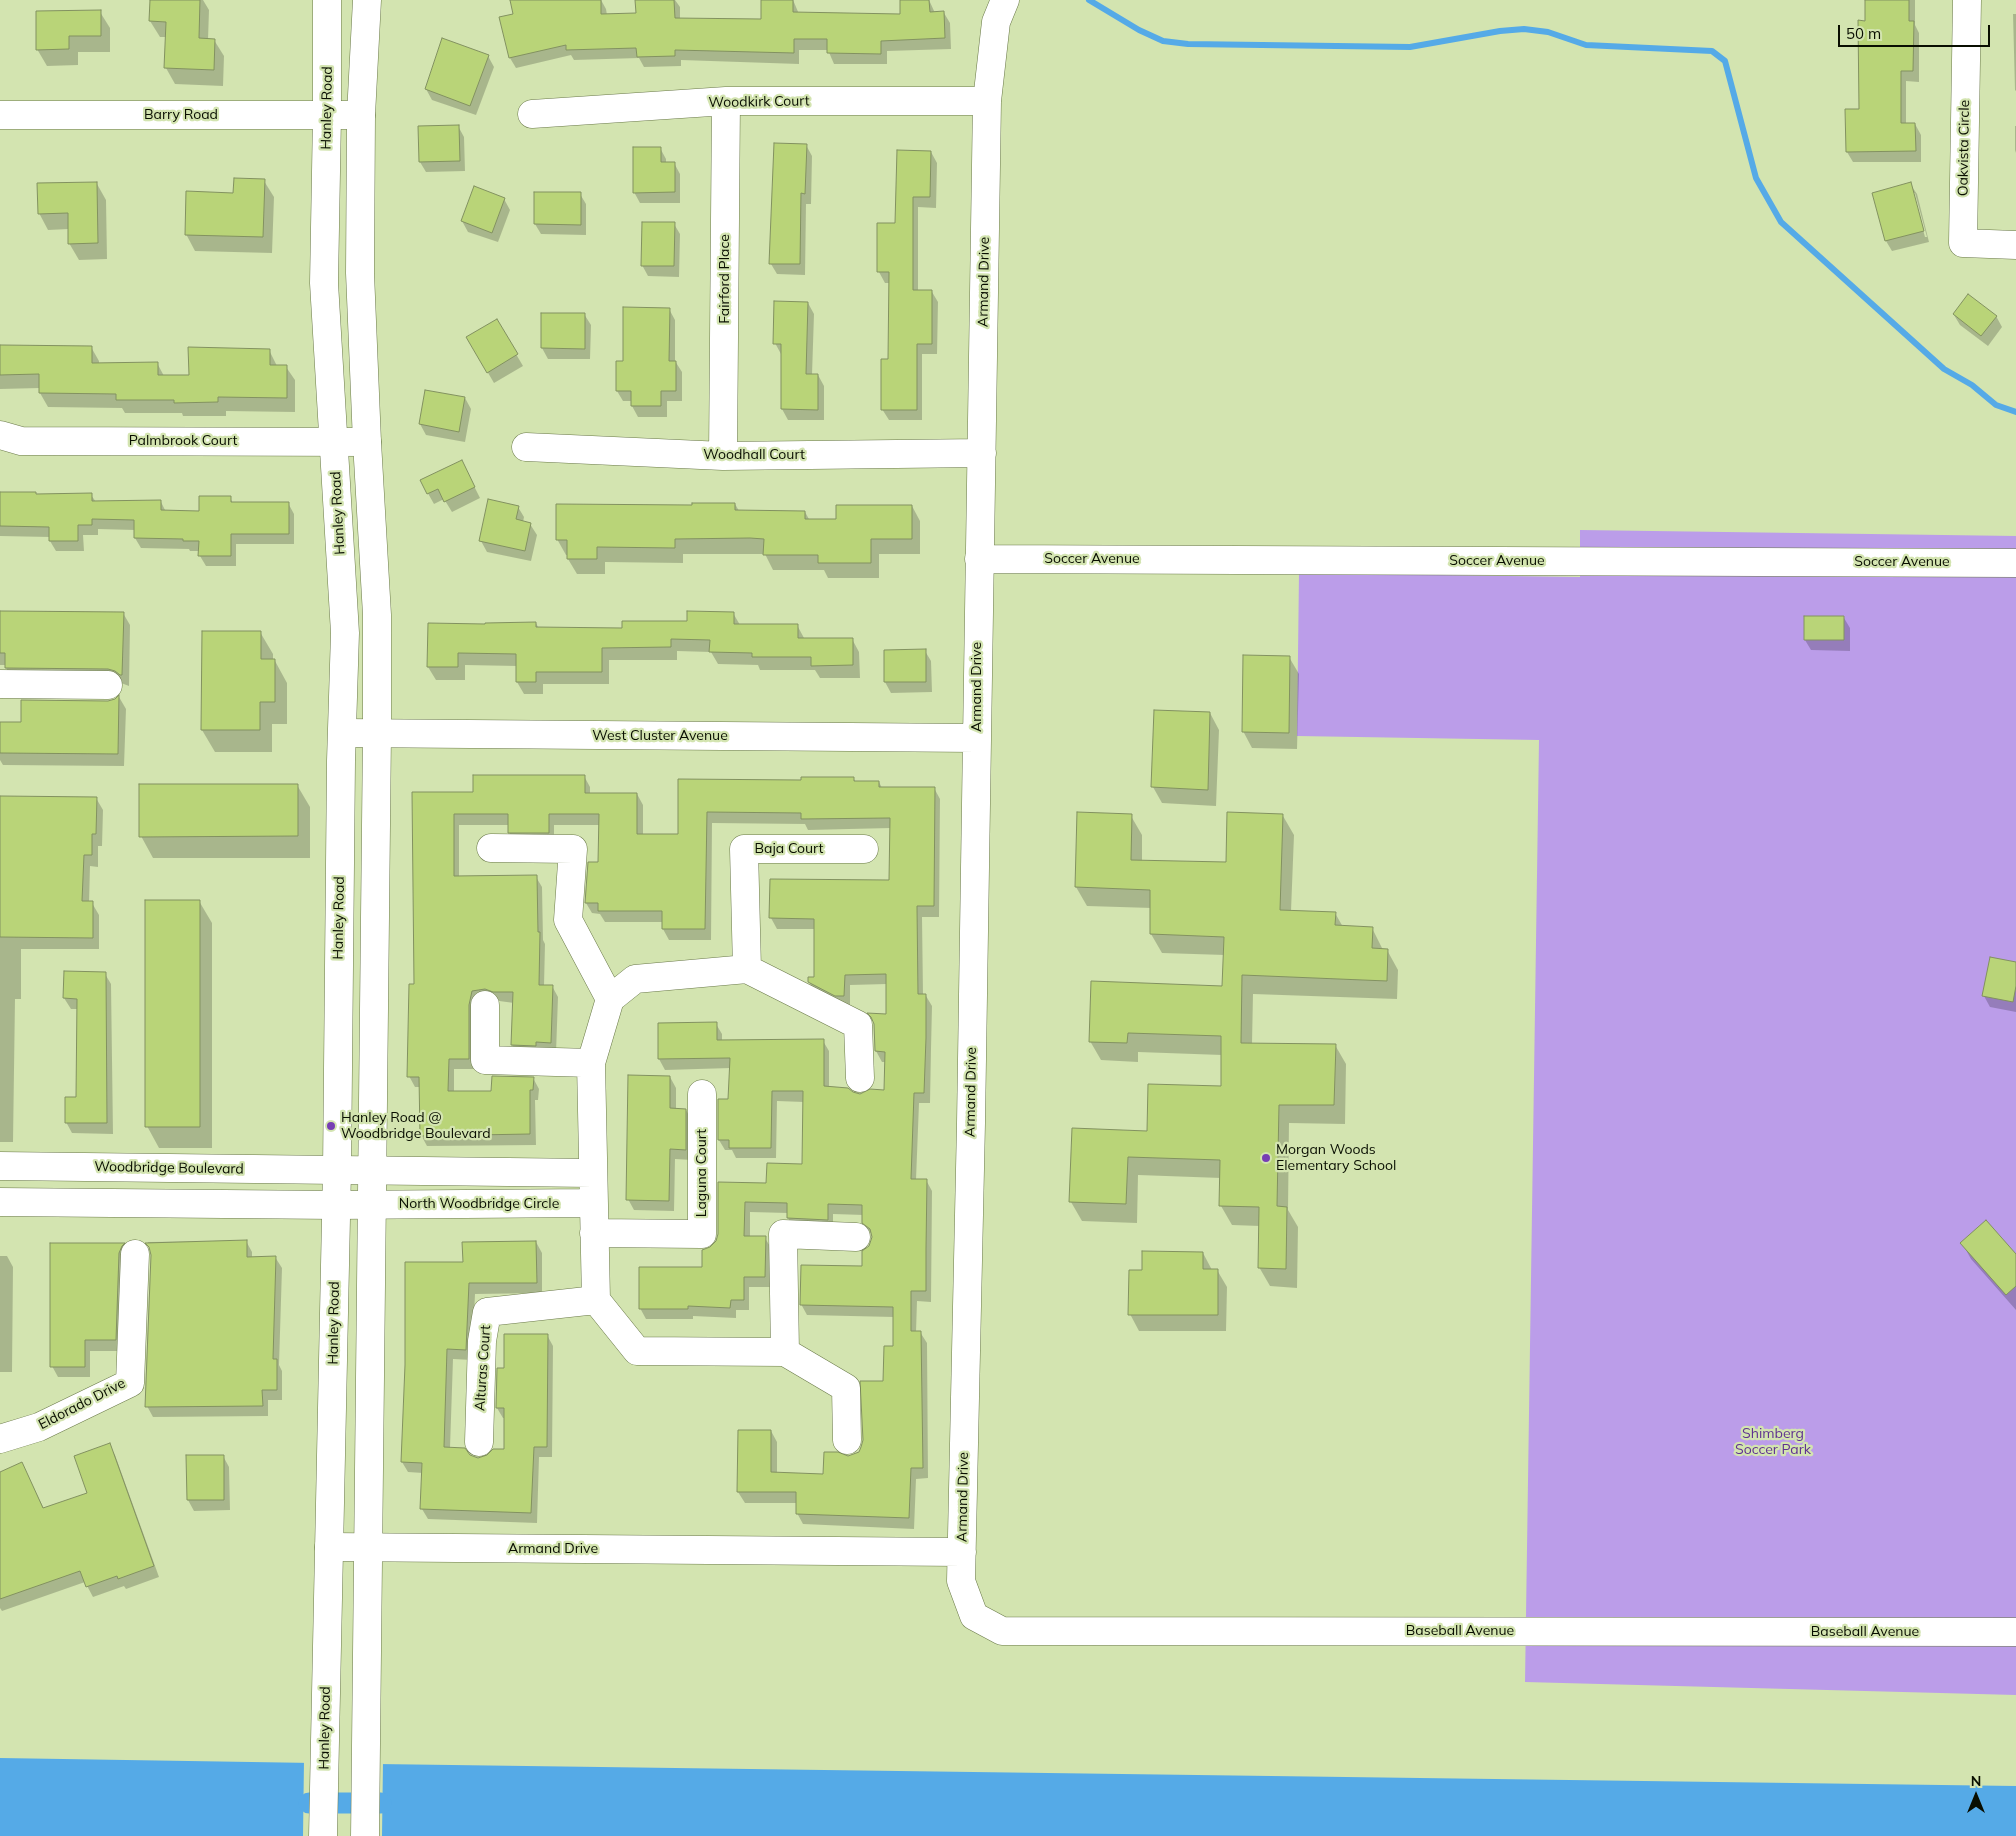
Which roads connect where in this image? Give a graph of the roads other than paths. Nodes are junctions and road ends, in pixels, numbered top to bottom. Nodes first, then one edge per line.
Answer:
1 (328, 0) edge
2 (367, 0) edge
3 (1005, 0) edge
4 (1967, 0) edge
5 (987, 101) junction
6 (726, 102) junction
7 (532, 114) dead end
8 (0, 115) edge
9 (361, 115) junction
10 (328, 116) junction
11 (2016, 245) edge
12 (0, 435) edge
13 (334, 442) junction
14 (367, 442) junction
15 (526, 447) dead end
16 (982, 453) junction
17 (723, 456) junction
18 (979, 559) junction
19 (2016, 563) edge
20 (0, 684) edge
21 (108, 685) dead end
22 (343, 733) junction
23 (377, 734) junction
24 (976, 738) junction
25 (491, 848) dead end
26 (864, 849) dead end
27 (746, 969) junction
28 (610, 999) junction
29 (485, 1005) dead end
30 (590, 1063) junction
31 (860, 1078) dead end
32 (702, 1094) dead end
33 (0, 1166) edge
34 (372, 1169) junction
35 (337, 1170) junction
36 (592, 1173) junction
37 (0, 1202) edge
38 (336, 1205) junction
39 (372, 1205) junction
40 (593, 1215) junction
41 (856, 1237) dead end
42 (134, 1254) dead end
43 (596, 1300) junction
44 (785, 1352) junction
45 (0, 1439) edge
46 (847, 1440) dead end
47 (479, 1442) dead end
48 (329, 1547) junction
49 (368, 1547) junction
50 (962, 1552) junction
51 (2016, 1632) edge
52 (323, 1836) edge
53 (365, 1836) edge

1 - 10 street, Hanley Road
2 - 9 street
3 - 5 street, Armand Drive
4 - 11 street, Oakvista Circle
5 - 6 street, Woodkirk Court
5 - 16 street, Armand Drive
6 - 7 street, Woodkirk Court
6 - 17 street, Fairford Place
8 - 10 street, Barry Road
9 - 10 street, Barry Road
9 - 14 street
10 - 13 street, Hanley Road
12 - 13 street, Palmbrook Court
13 - 14 street, Palmbrook Court
13 - 22 street, Hanley Road
14 - 23 street
15 - 17 street, Woodhall Court
16 - 17 street, Woodhall Court
16 - 18 street, Armand Drive
18 - 19 street, Soccer Avenue
18 - 24 street, Armand Drive
20 - 21 street
22 - 23 street, West Cluster Avenue
22 - 35 street, Hanley Road
23 - 24 street, West Cluster Avenue
23 - 34 street
24 - 50 street, Armand Drive
25 - 28 street
26 - 27 street, Baja Court
27 - 28 street
27 - 31 street
28 - 30 street
29 - 30 street
30 - 36 street
32 - 40 street, Laguna Court
33 - 35 street, Woodbridge Boulevard
34 - 35 street
34 - 36 street
34 - 39 street
35 - 38 street, Hanley Road
36 - 40 street
37 - 38 street
38 - 39 street, North Woodbridge Circle
38 - 48 street, Hanley Road
39 - 40 street, North Woodbridge Circle
39 - 49 street
40 - 43 street
41 - 44 street
42 - 45 street, Eldorado Drive
43 - 44 street
43 - 47 street, Alturas Court
44 - 46 street
48 - 49 street, Armand Drive
48 - 52 street, Hanley Road
49 - 50 street, Armand Drive
49 - 53 street
50 - 51 street, Baseball Avenue

